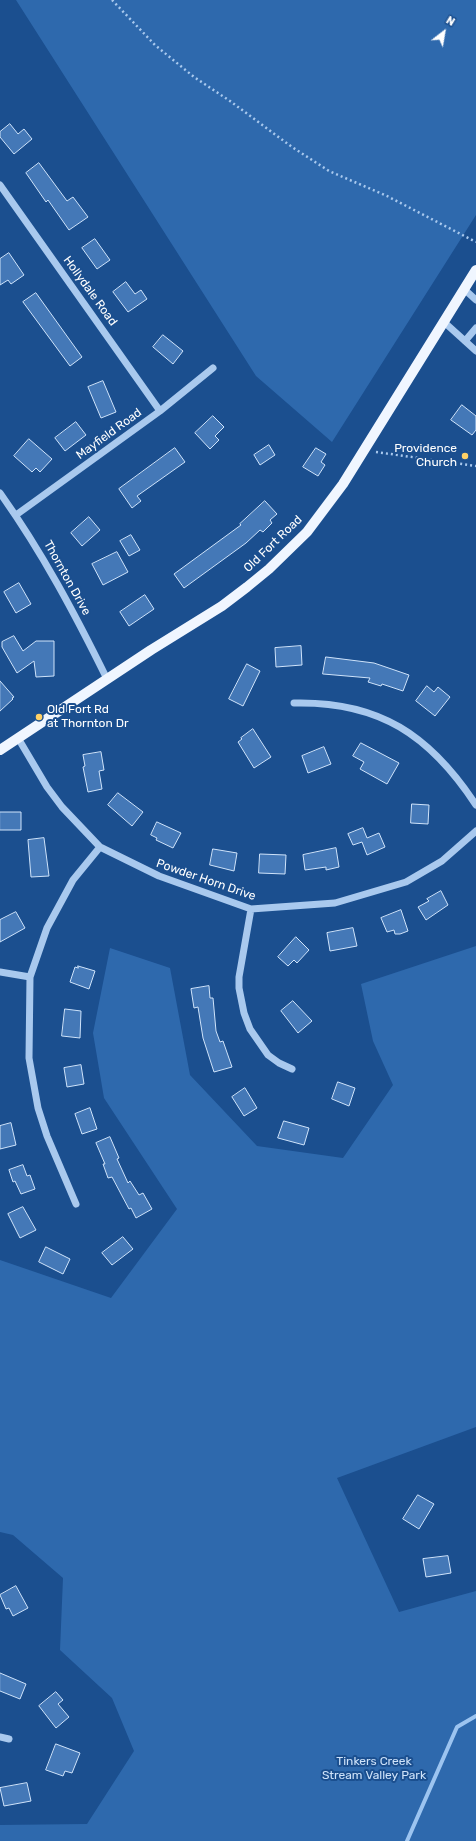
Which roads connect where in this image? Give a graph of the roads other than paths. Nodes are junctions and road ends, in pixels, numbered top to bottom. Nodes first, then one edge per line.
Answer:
1 (0, 185) edge
2 (476, 270) edge
3 (464, 289) junction
4 (476, 300) edge
5 (444, 322) junction
6 (476, 328) edge
7 (465, 341) junction
8 (476, 352) edge
9 (213, 368) dead end
10 (160, 411) junction
11 (0, 493) edge
12 (16, 514) junction
13 (107, 679) junction
14 (294, 703) dead end
15 (18, 738) junction
16 (0, 750) edge
17 (476, 805) edge
18 (476, 831) edge
19 (100, 847) junction
20 (251, 909) junction
21 (0, 972) edge
22 (30, 977) junction
23 (292, 1069) dead end
24 (76, 1204) dead end
25 (0, 1737) edge
26 (9, 1739) dead end

1 - 10 street, Hollydale Road
2 - 3 main road, Old Fort Road
3 - 4 street
3 - 5 main road, Old Fort Road
5 - 7 street
5 - 13 main road, Old Fort Road
6 - 7 street
7 - 8 street
9 - 10 street, Mayfield Road
10 - 12 street, Mayfield Road
11 - 12 street, Thornton Drive
12 - 13 street, Thornton Drive
13 - 15 main road, Old Fort Road
14 - 17 street
15 - 16 main road, Old Fort Road
15 - 19 street, Powder Horn Drive
18 - 20 street, Powder Horn Drive
19 - 20 street, Powder Horn Drive
19 - 22 street
20 - 23 street
21 - 22 street
22 - 24 street
25 - 26 street

